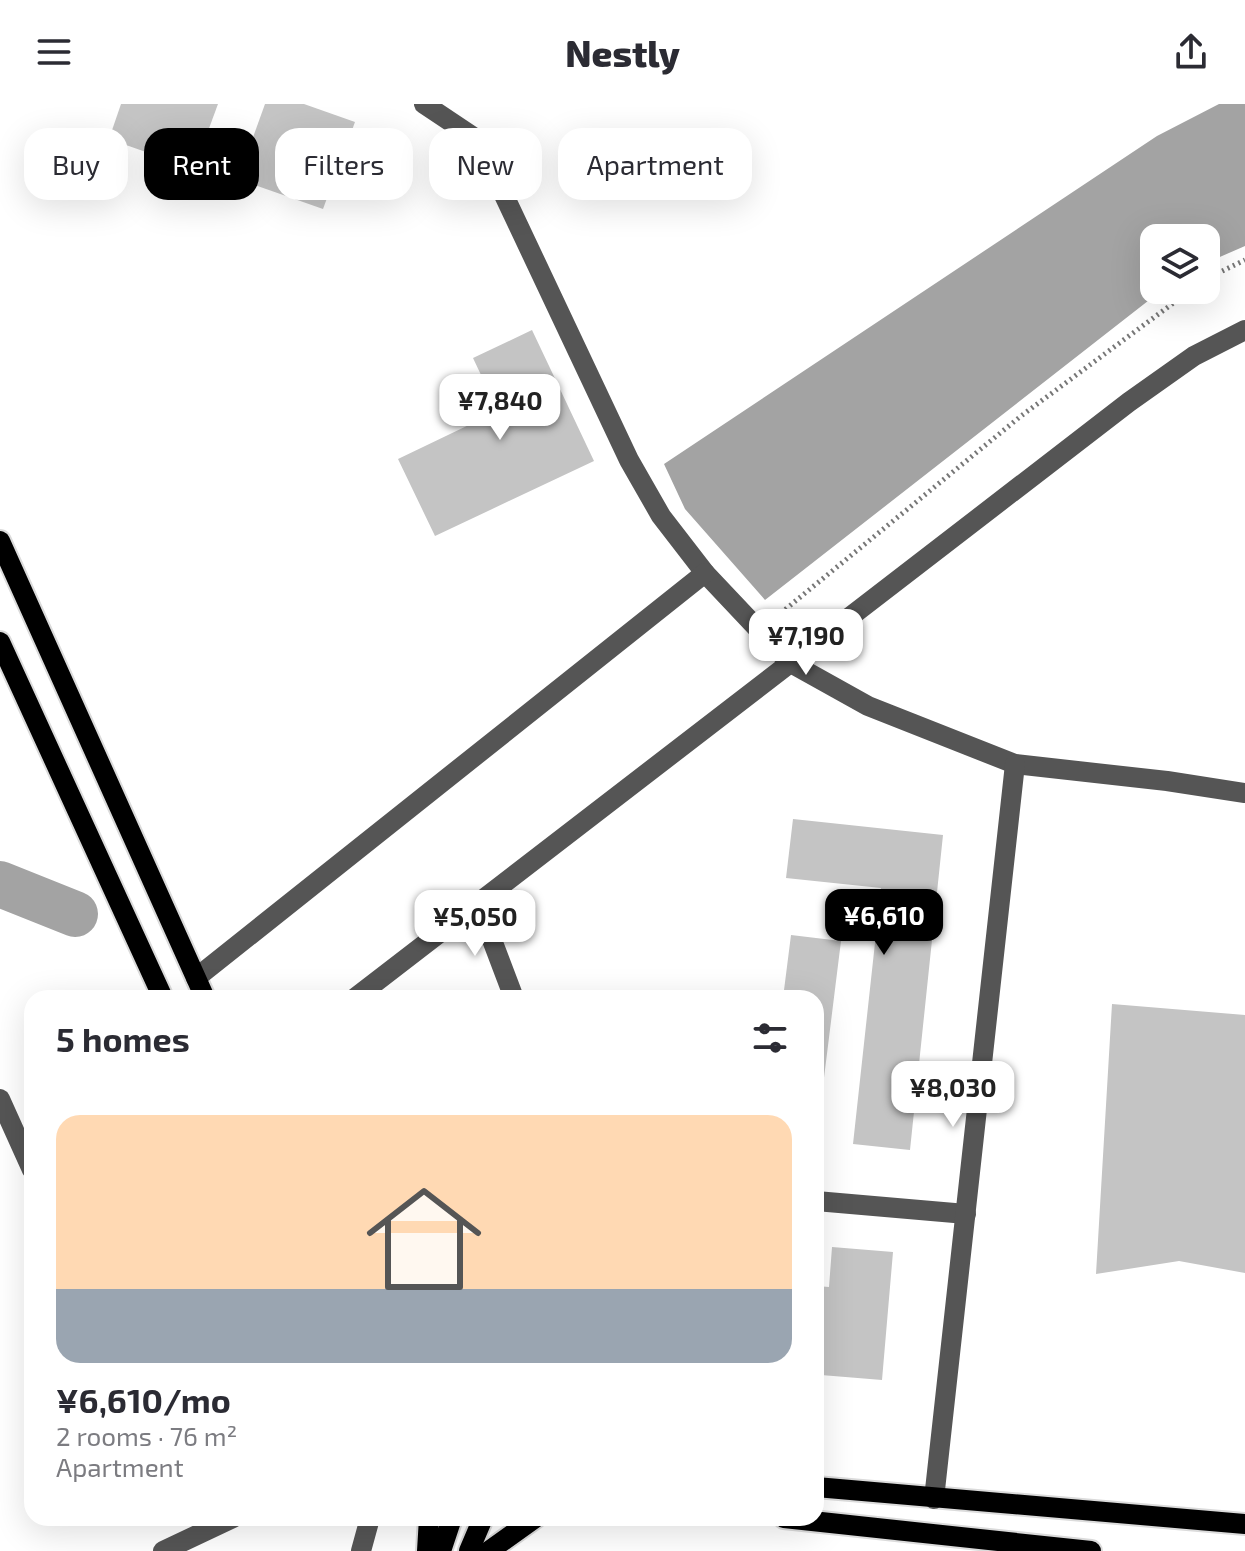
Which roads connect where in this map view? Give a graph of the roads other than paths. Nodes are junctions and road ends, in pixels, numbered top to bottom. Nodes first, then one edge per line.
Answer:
1 (424, 104) edge
2 (1245, 330) edge
3 (0, 541) edge
4 (705, 573) junction
5 (0, 642) edge
6 (789, 662) junction
7 (1015, 764) junction
8 (1245, 793) edge
9 (478, 903) junction
10 (196, 978) junction
11 (159, 990) edge
12 (201, 990) edge
13 (365, 990) edge
14 (511, 990) edge
15 (0, 1099) edge
16 (24, 1152) edge
17 (824, 1202) edge
18 (966, 1214) junction
19 (824, 1488) edge
20 (934, 1499) junction
21 (824, 1522) edge
22 (1245, 1524) edge
23 (214, 1526) edge
24 (368, 1526) edge
25 (429, 1526) edge
26 (449, 1526) edge
27 (480, 1526) edge
28 (524, 1526) edge
29 (194, 1534) edge
30 (163, 1551) edge
31 (361, 1551) edge
32 (427, 1551) edge
33 (441, 1551) edge
34 (469, 1551) edge
35 (489, 1551) edge
36 (1091, 1551) edge

1 - 4 street
2 - 6 street
3 - 10 main road
4 - 6 street
4 - 10 street
5 - 11 main road
6 - 7 street
6 - 9 street
7 - 8 street
7 - 18 street
9 - 13 street
9 - 14 street
10 - 12 main road
15 - 16 street
17 - 18 street
18 - 20 street
19 - 20 main road
20 - 22 main road
21 - 36 main road
23 - 29 street
24 - 31 street
25 - 32 main road
26 - 33 main road
27 - 34 main road
28 - 35 main road
29 - 30 street

